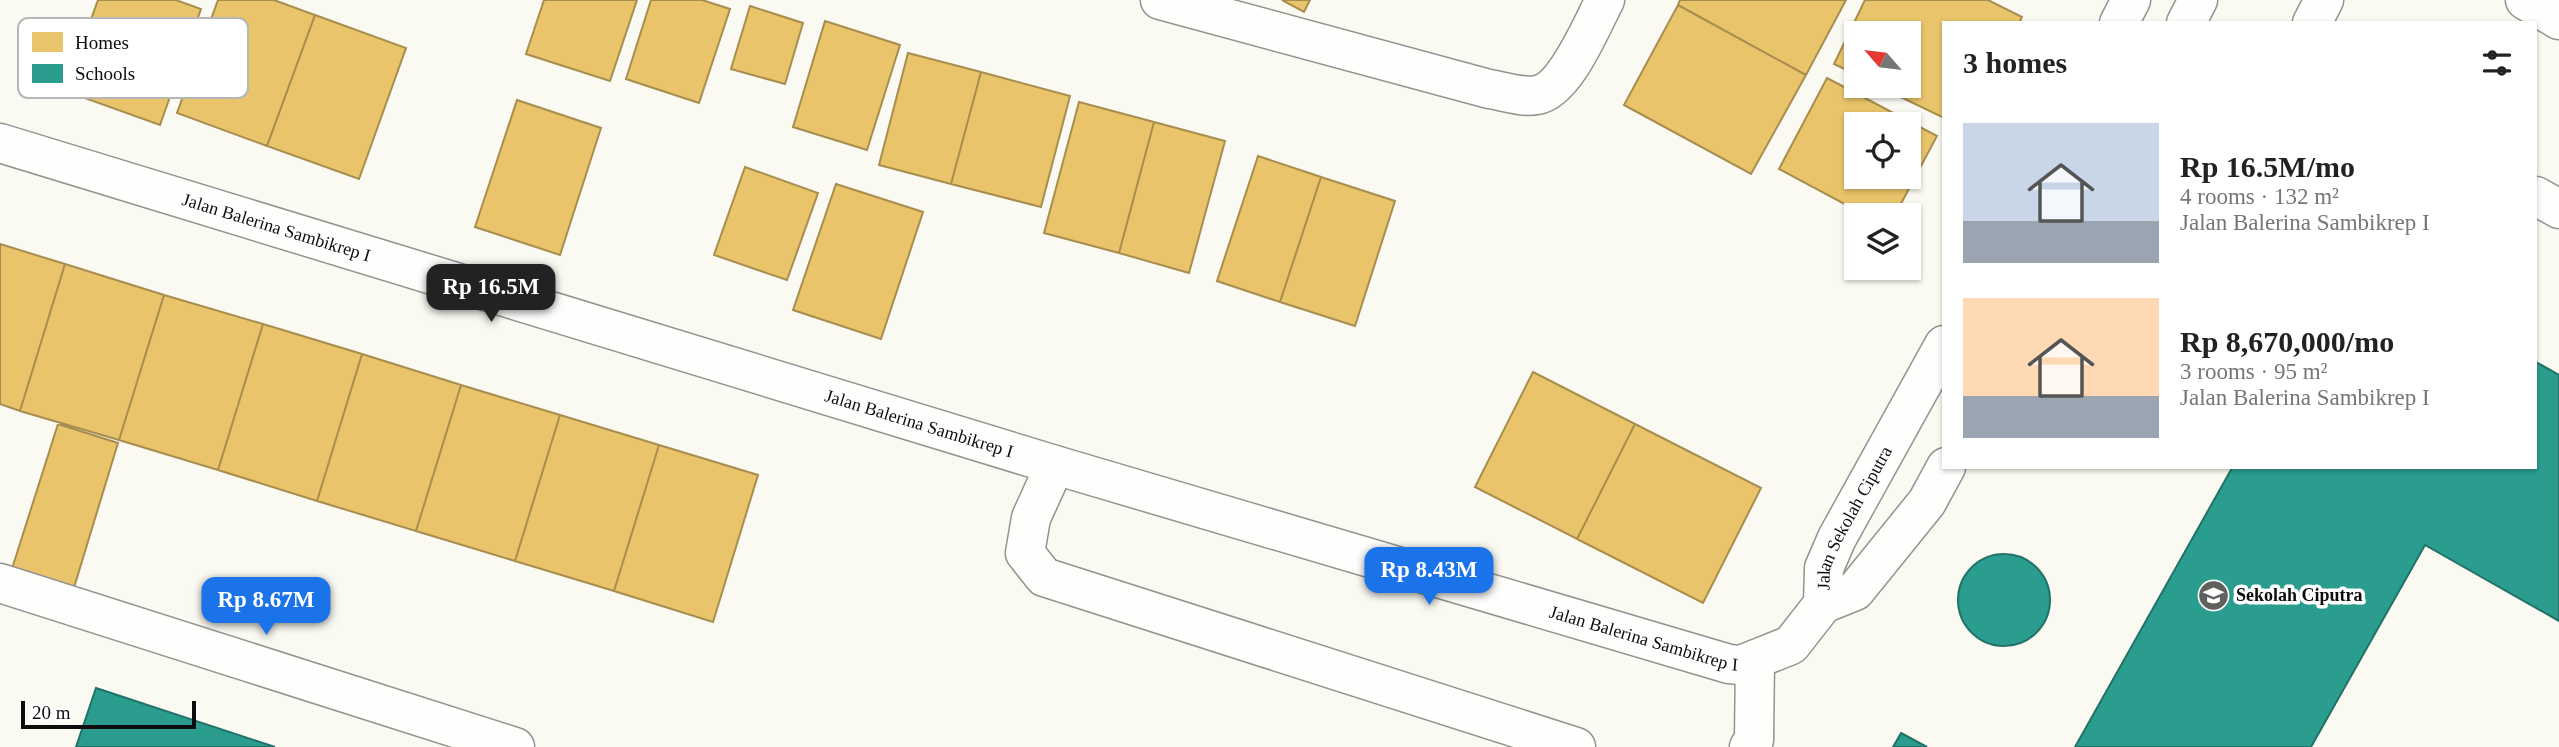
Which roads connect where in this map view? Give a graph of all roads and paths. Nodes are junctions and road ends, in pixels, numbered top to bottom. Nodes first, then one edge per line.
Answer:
1 (1605, 0) edge
2 (2131, 0) edge
3 (2198, 0) edge
4 (2324, 0) edge
5 (2525, 0) edge
6 (1165, 1) edge
7 (2559, 20) edge
8 (2120, 21) edge
9 (2187, 21) edge
10 (2313, 21) edge
11 (0, 143) edge
12 (2537, 197) edge
13 (2559, 209) edge
14 (1942, 349) edge
15 (1055, 465) junction
16 (1945, 469) edge
17 (0, 583) edge
18 (1823, 604) junction
19 (1755, 660) junction
20 (515, 747) edge
21 (1576, 747) edge
22 (1749, 747) edge

1 - 6 street
2 - 8 street
3 - 9 street
4 - 10 street
5 - 7 street
11 - 15 street, Jalan Balerina Sambikrep I
12 - 13 street
14 - 18 street, Jalan Sekolah Ciputra
15 - 19 street, Jalan Balerina Sambikrep I
15 - 21 street
16 - 18 street, Jalan Sekolah Ciputra
17 - 20 street
18 - 19 street, Jalan Balerina Sambikrep I
19 - 22 street

